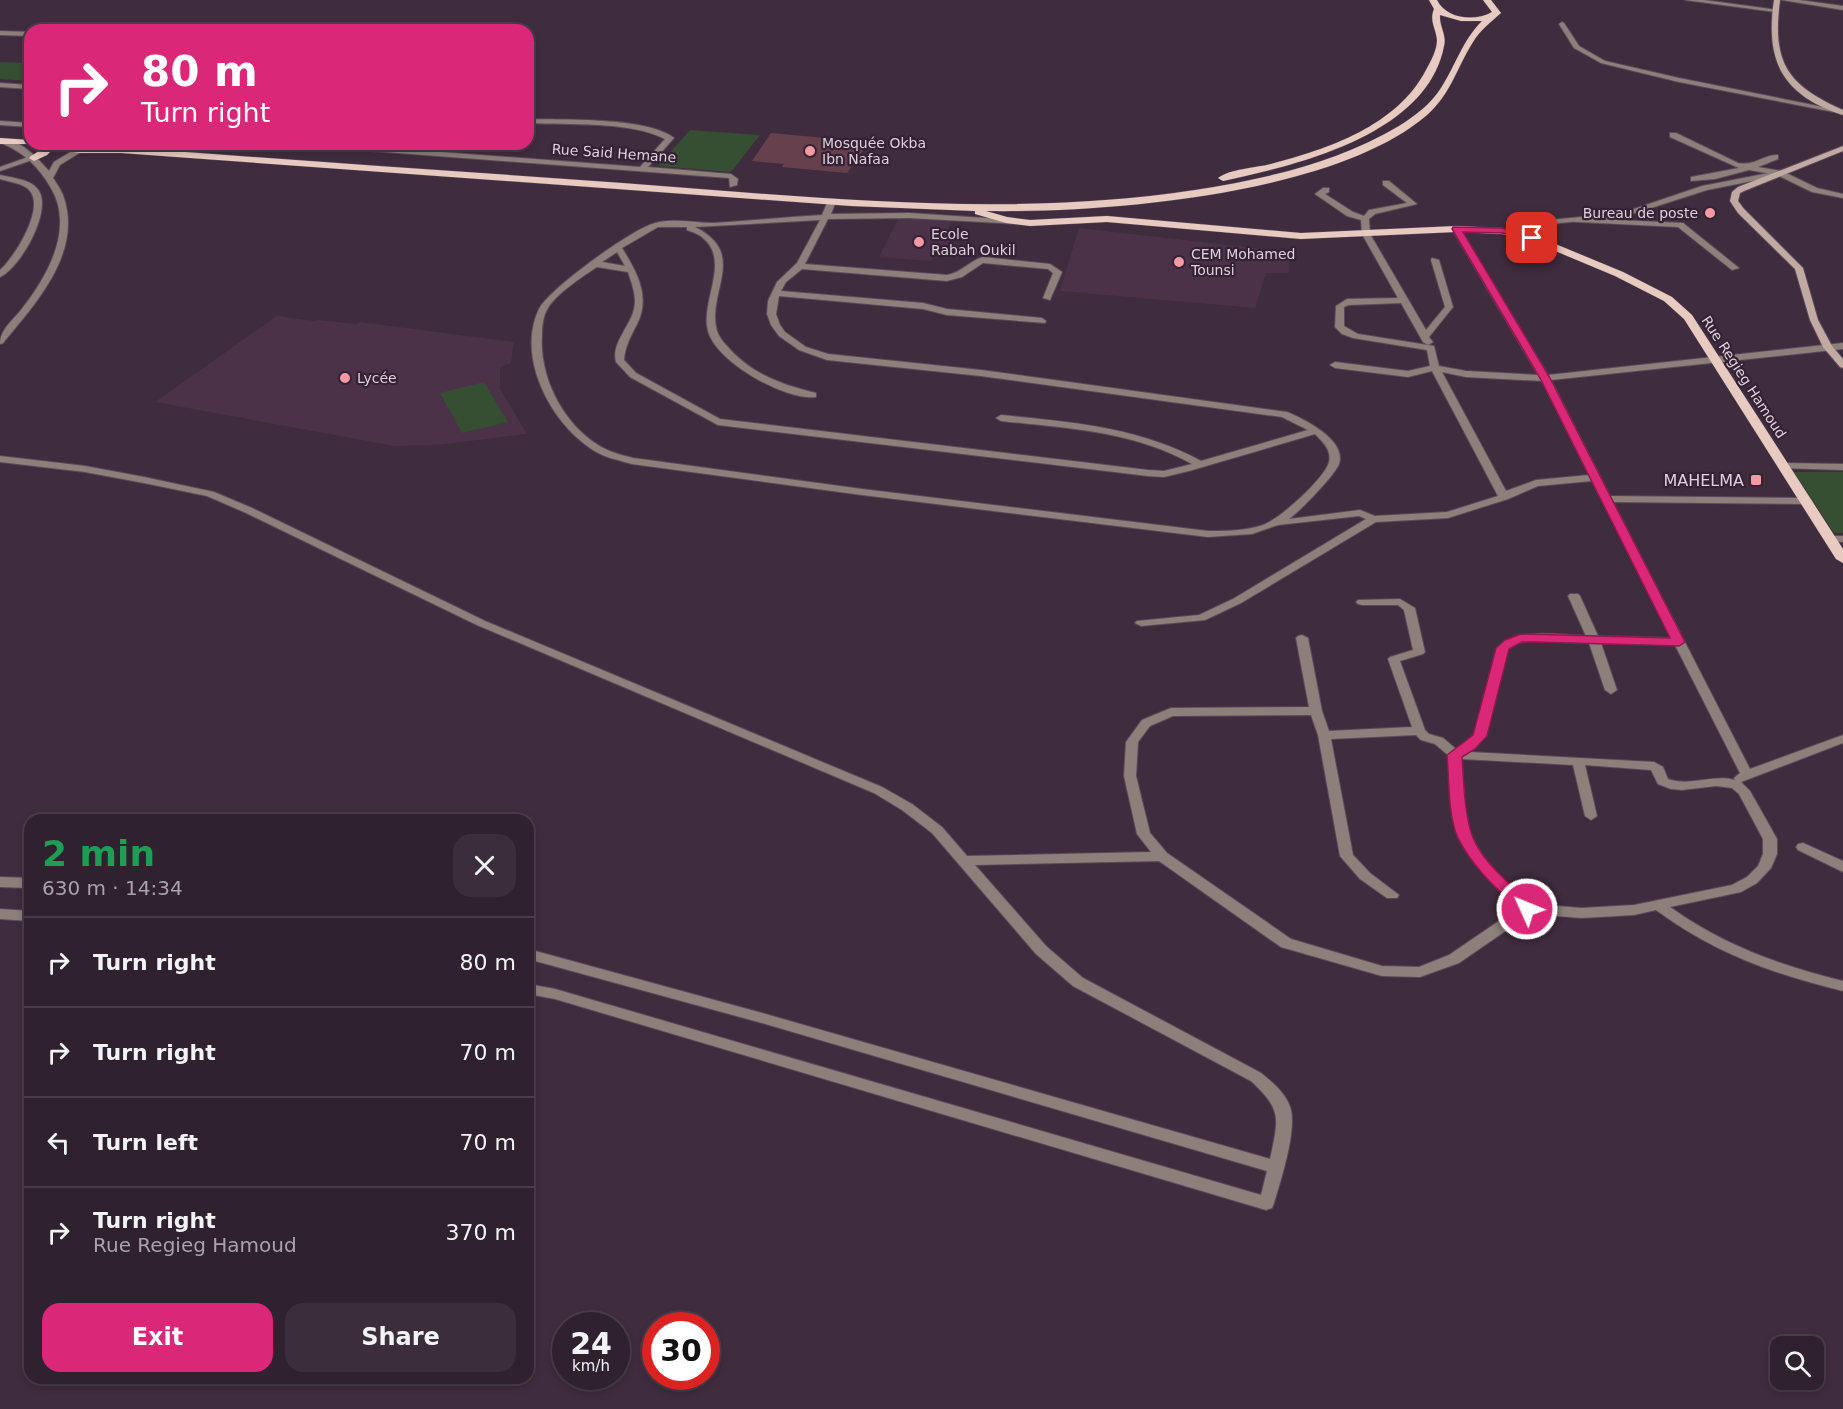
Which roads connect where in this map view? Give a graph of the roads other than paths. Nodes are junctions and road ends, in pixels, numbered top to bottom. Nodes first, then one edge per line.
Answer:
1 (1487, 0) edge
2 (1688, 0) edge
3 (1777, 0) edge
4 (1785, 0) edge
5 (1436, 5) edge
6 (1843, 8) edge
7 (1775, 10) junction
8 (1491, 17) junction
9 (1435, 22) junction
10 (1562, 24) dead end
11 (0, 33) edge
12 (24, 34) edge
13 (1468, 40) junction
14 (0, 85) edge
15 (24, 87) edge
16 (1834, 110) junction
17 (1843, 113) edge
18 (534, 121) edge
19 (0, 123) edge
20 (24, 125) edge
21 (1673, 135) dead end
22 (24, 137) edge
23 (1, 139) edge
24 (24, 142) edge
25 (1843, 148) edge
26 (24, 150) edge
27 (24, 150) edge
28 (44, 150) edge
29 (80, 150) joint
30 (106, 150) joint
31 (234, 150) edge
32 (390, 150) edge
33 (1775, 157) dead end
34 (34, 158) junction
35 (1747, 167) junction
36 (643, 168) junction
37 (0, 169) edge
38 (1779, 173) junction
39 (0, 177) edge
40 (50, 178) junction
41 (1694, 179) dead end
42 (1386, 183) dead end
43 (733, 185) junction
44 (1326, 190) dead end
45 (1843, 196) edge
46 (940, 198) junction
47 (832, 201) junction
48 (963, 207) junction
49 (1014, 208) junction
50 (826, 217) junction
51 (1365, 219) junction
52 (1578, 220) junction
53 (1024, 222) junction
54 (680, 226) junction
55 (1456, 229) junction
56 (1502, 231) junction
57 (1366, 234) junction
58 (618, 248) junction
59 (1435, 260) dead end
60 (597, 264) junction
61 (800, 266) junction
62 (1735, 268) dead end
63 (632, 270) junction
64 (0, 274) edge
65 (776, 293) junction
66 (1047, 298) dead end
67 (1404, 300) junction
68 (1042, 321) dead end
69 (1426, 335) junction
70 (0, 341) edge
71 (1843, 346) edge
72 (1828, 347) junction
73 (1431, 348) junction
74 (1716, 360) junction
75 (1335, 365) dead end
76 (1843, 365) edge
77 (1435, 368) junction
78 (1545, 378) junction
79 (813, 395) dead end
80 (1001, 418) dead end
81 (1316, 431) junction
82 (0, 459) edge
83 (1201, 465) junction
84 (1783, 466) junction
85 (1843, 466) edge
86 (1594, 478) junction
87 (1504, 497) junction
88 (1608, 500) junction
89 (1807, 501) junction
90 (1374, 519) junction
91 (1277, 523) junction
92 (1837, 539) edge
93 (1843, 559) edge
94 (1574, 596) dead end
95 (1362, 602) dead end
96 (1141, 623) dead end
97 (1302, 638) dead end
98 (1594, 641) junction
99 (1679, 642) junction
100 (1611, 690) dead end
101 (1316, 711) junction
102 (1419, 731) junction
103 (1324, 735) junction
104 (1843, 739) edge
105 (1455, 755) junction
106 (1578, 761) junction
107 (1747, 775) junction
108 (1734, 784) junction
109 (1591, 816) dead end
110 (1803, 847) dead end
111 (1162, 856) junction
112 (964, 861) junction
113 (1843, 867) edge
114 (0, 882) edge
115 (24, 883) edge
116 (1392, 896) dead end
117 (1659, 906) junction
118 (1527, 909) junction
119 (0, 914) edge
120 (24, 916) edge
121 (534, 956) edge
122 (1843, 986) edge
123 (534, 990) edge
124 (1277, 1167) junction

1 - 8 main road
2 - 7 street
3 - 7 main road
4 - 6 street
5 - 8 main road
5 - 9 main road
7 - 16 main road
8 - 13 main road
9 - 13 main road
9 - 46 main road
10 - 16 street
11 - 12 street
13 - 49 main road
14 - 15 street
16 - 17 main road
18 - 36 street
19 - 20 street
21 - 35 street
22 - 23 main road
23 - 24 main road
23 - 26 street
25 - 38 main road
27 - 34 street
28 - 34 main road
29 - 30 main road
29 - 40 street
30 - 47 main road
31 - 43 main road
32 - 36 street, Rue Said Hemane
33 - 35 street
34 - 37 street
34 - 40 street
35 - 38 street
35 - 41 street
36 - 43 street, Rue Said Hemane
38 - 45 street
38 - 52 street
38 - 72 main road
39 - 64 street
40 - 70 street
42 - 51 street
43 - 46 main road
44 - 51 street
46 - 48 main road
47 - 48 main road
47 - 50 street
48 - 49 main road
48 - 53 main road, Rue Regieg Hamoud
49 - 53 main road
50 - 53 street
50 - 54 street
50 - 61 street
51 - 57 street
52 - 56 street
52 - 62 street
53 - 57 main road, Rue Regieg Hamoud
54 - 58 street
54 - 79 street
55 - 56 main road, Rue Regieg Hamoud
55 - 57 main road, Rue Regieg Hamoud
55 - 78 street
56 - 74 main road, Rue Regieg Hamoud
57 - 67 street
58 - 60 street
58 - 63 street
59 - 69 street
60 - 63 street
60 - 91 street
61 - 65 street
61 - 66 street
63 - 83 street
65 - 68 street
65 - 81 street
67 - 69 street
67 - 73 street
69 - 73 street
71 - 72 street
72 - 74 street
72 - 76 main road
73 - 77 street
74 - 78 street
74 - 84 main road, Rue Regieg Hamoud
75 - 77 street
77 - 78 street
77 - 87 street
78 - 86 street
80 - 83 street
81 - 83 street
81 - 91 street
82 - 112 street
84 - 85 street
84 - 89 main road, Rue Regieg Hamoud
86 - 87 street
86 - 88 street
87 - 90 street
88 - 89 street
88 - 99 street
89 - 92 main road, Rue Regieg Hamoud
90 - 91 street
90 - 96 street
92 - 93 main road, Rue Regieg Hamoud
94 - 98 street
95 - 102 street
97 - 101 street
98 - 99 street
98 - 100 street
98 - 105 street
99 - 107 street
101 - 103 street
101 - 111 street
102 - 103 street
102 - 105 street
103 - 116 street
104 - 107 street
105 - 106 street
105 - 118 street
106 - 108 street
106 - 109 street
107 - 108 street
108 - 117 street
110 - 113 street
111 - 112 street
111 - 118 street
112 - 124 street
114 - 115 street
117 - 118 street
117 - 122 street
119 - 120 street
121 - 124 street
123 - 124 street

